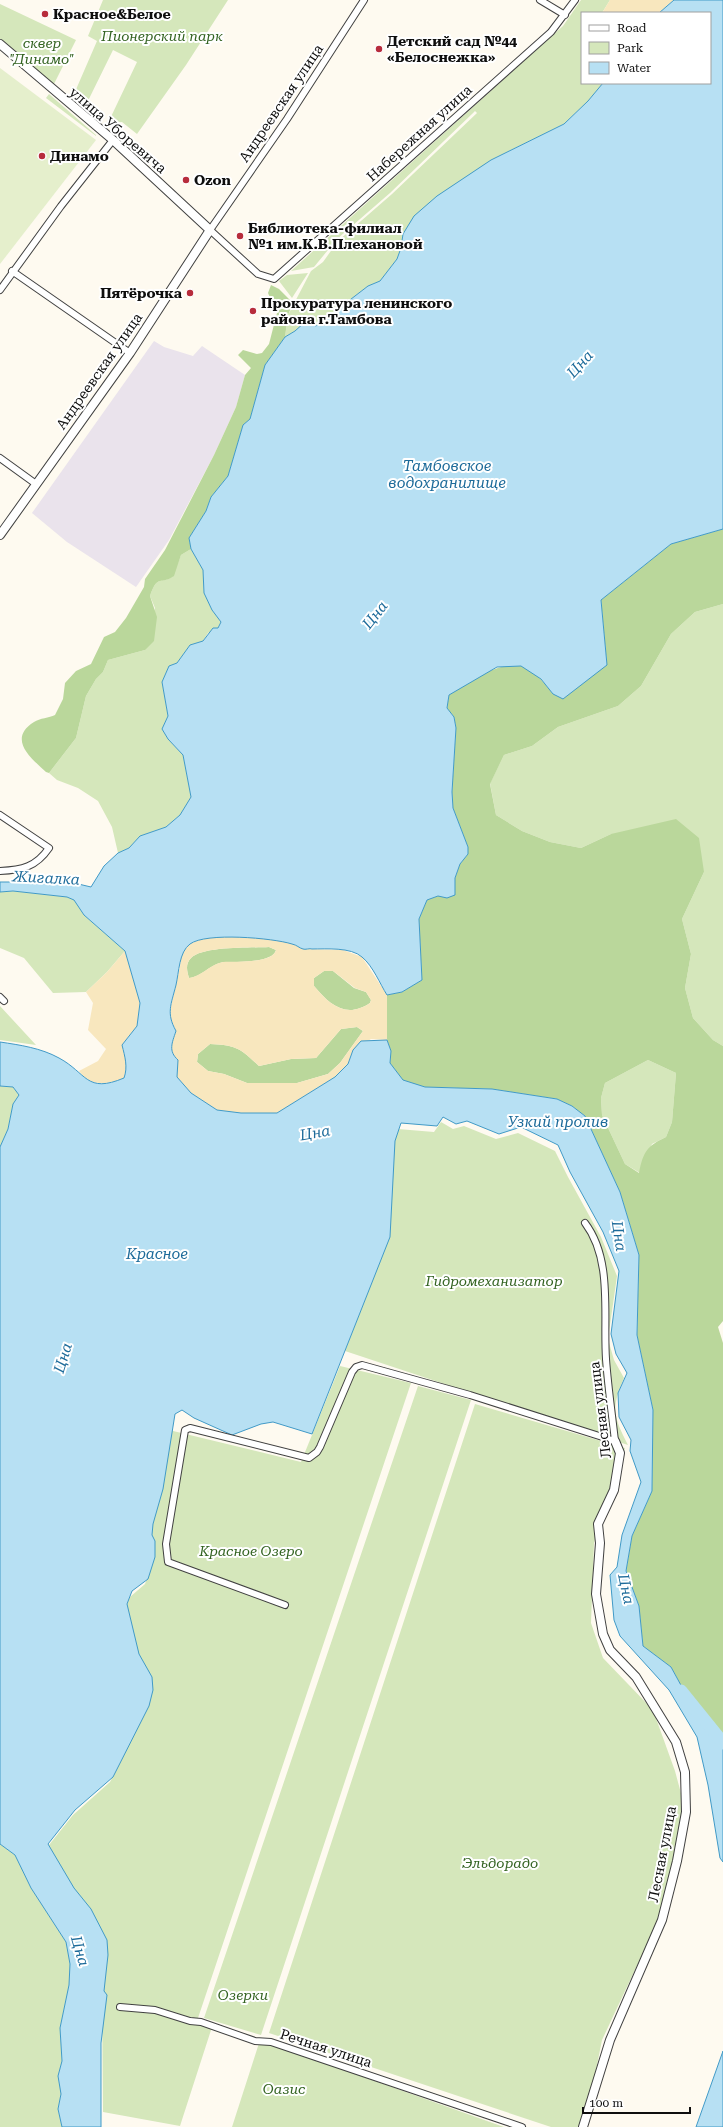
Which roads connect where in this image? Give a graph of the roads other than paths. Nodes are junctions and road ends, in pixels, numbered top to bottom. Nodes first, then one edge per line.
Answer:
1 (364, 0) edge
2 (540, 0) edge
3 (576, 0) edge
4 (565, 15) junction
5 (0, 44) edge
6 (113, 140) junction
7 (210, 230) junction
8 (12, 271) junction
9 (274, 280) joint
10 (0, 290) edge
11 (130, 352) junction
12 (0, 458) edge
13 (36, 484) junction
14 (0, 535) edge
15 (0, 815) edge
16 (0, 871) edge
17 (585, 1223) dead end
18 (616, 1441) junction
19 (285, 1605) dead end
20 (120, 2007) dead end
21 (522, 2127) edge
22 (583, 2127) edge

1 - 7 street, Андреевская улица
2 - 4 street
3 - 4 street, Набережная улица
4 - 9 street, Набережная улица
5 - 6 street, улица Уборевича
6 - 7 street, улица Уборевича
6 - 8 street
7 - 9 street, улица Уборевича
7 - 11 street, Андреевская улица
8 - 10 street
8 - 11 street
11 - 13 street, Андреевская улица
12 - 13 street
13 - 14 street, Андреевская улица
15 - 16 street
17 - 18 street, Лесная улица
18 - 19 street
18 - 22 street, Лесная улица
20 - 21 street, Речная улица

